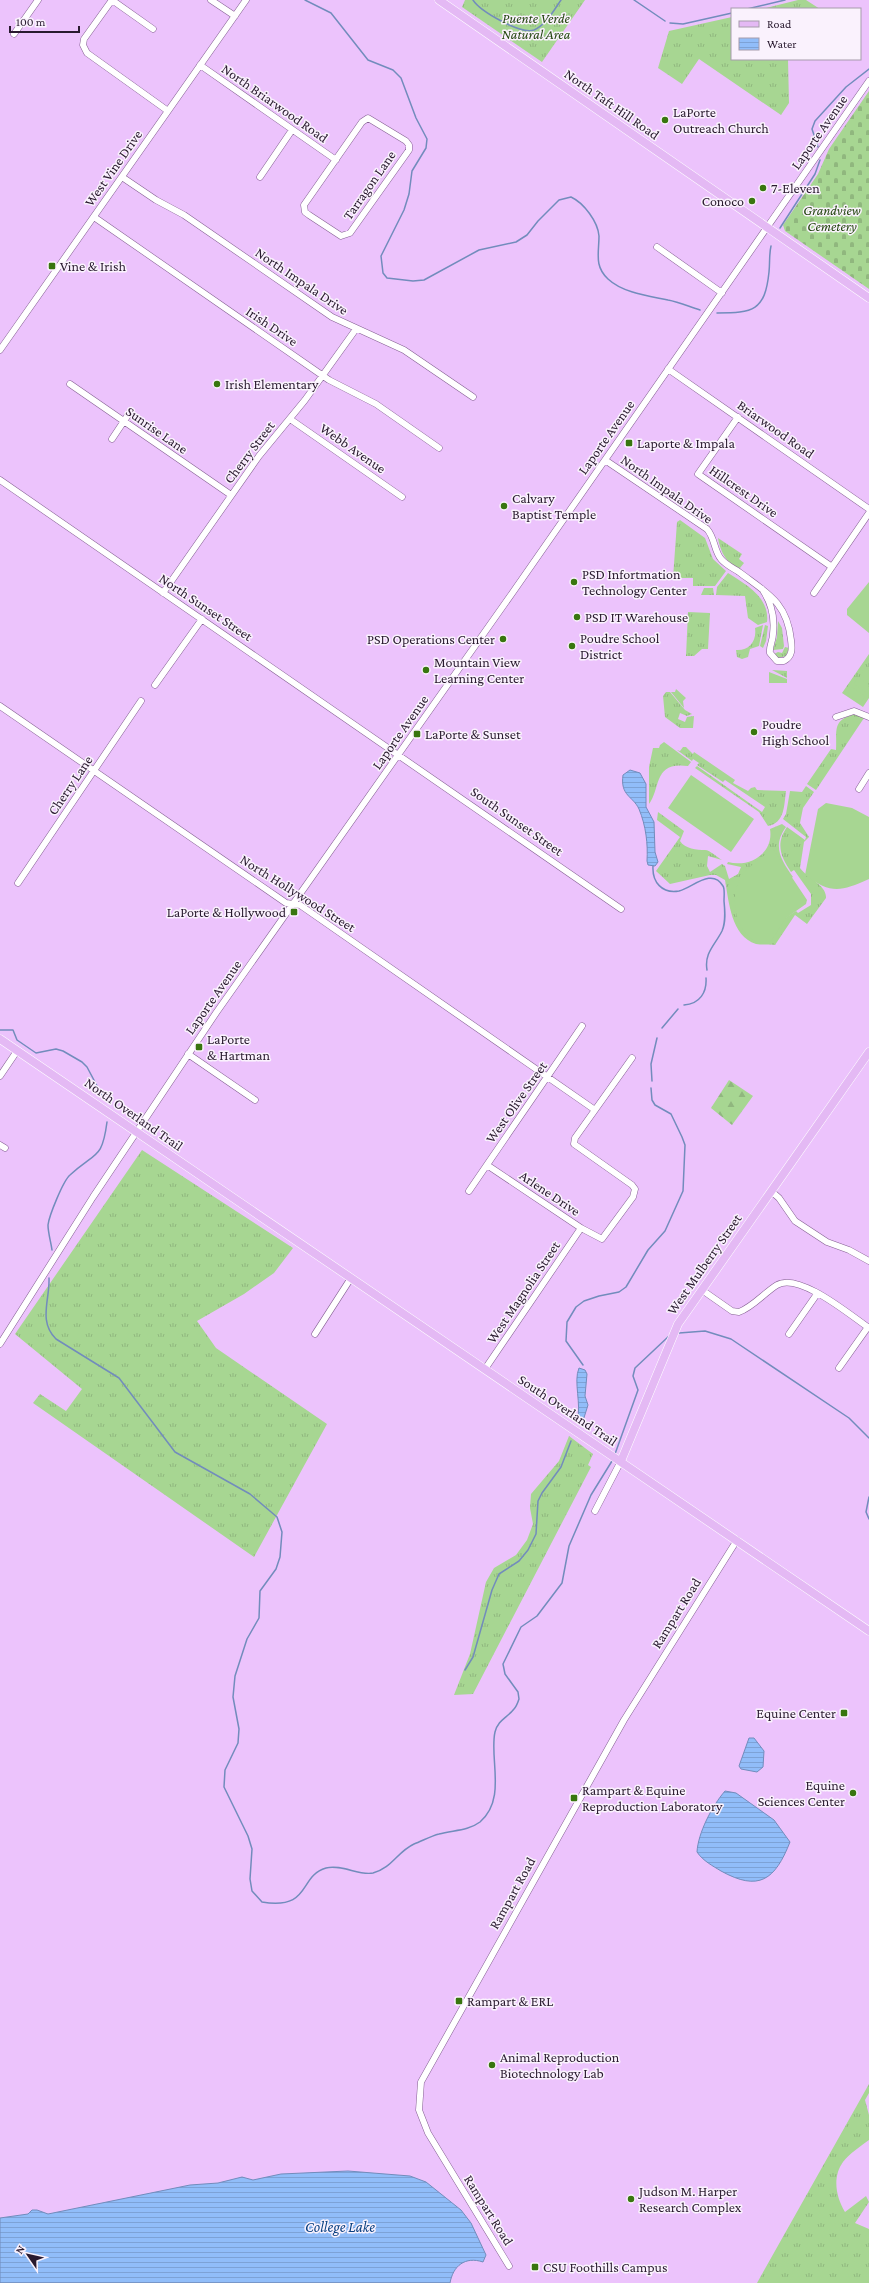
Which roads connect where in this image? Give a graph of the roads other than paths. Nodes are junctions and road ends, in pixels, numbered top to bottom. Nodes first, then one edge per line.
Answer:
1 (38, 0) edge
2 (112, 0) edge
3 (211, 0) edge
4 (246, 0) edge
5 (439, 0) edge
6 (234, 16) junction
7 (153, 29) dead end
8 (14, 34) dead end
9 (200, 65) junction
10 (869, 81) edge
11 (168, 111) junction
12 (292, 130) junction
13 (336, 160) junction
14 (260, 176) dead end
15 (122, 177) junction
16 (94, 217) junction
17 (767, 228) junction
18 (657, 247) dead end
19 (722, 293) junction
20 (869, 298) edge
21 (356, 329) junction
22 (0, 350) edge
23 (668, 369) junction
24 (324, 376) junction
25 (70, 384) dead end
26 (473, 397) dead end
27 (130, 412) dead end
28 (738, 417) junction
29 (290, 419) junction
30 (124, 422) junction
31 (112, 439) dead end
32 (439, 448) dead end
33 (605, 460) junction
34 (0, 480) edge
35 (231, 495) junction
36 (402, 497) dead end
37 (869, 509) edge
38 (869, 513) edge
39 (832, 567) junction
40 (762, 589) junction
41 (163, 593) junction
42 (814, 593) dead end
43 (202, 619) junction
44 (155, 685) dead end
45 (141, 701) dead end
46 (0, 706) edge
47 (836, 717) dead end
48 (869, 717) edge
49 (398, 754) junction
50 (95, 771) junction
51 (869, 773) edge
52 (859, 789) dead end
53 (18, 883) dead end
54 (294, 903) junction
55 (622, 909) dead end
56 (582, 1026) dead end
57 (0, 1039) edge
58 (17, 1051) junction
59 (869, 1052) edge
60 (188, 1054) junction
61 (632, 1058) dead end
62 (0, 1076) edge
63 (547, 1078) junction
64 (255, 1100) dead end
65 (595, 1110) junction
66 (136, 1132) junction
67 (487, 1165) junction
68 (469, 1191) dead end
69 (771, 1191) junction
70 (252, 1211) joint
71 (581, 1228) junction
72 (869, 1261) edge
73 (351, 1278) junction
74 (702, 1290) junction
75 (817, 1294) junction
76 (868, 1327) edge
77 (315, 1334) dead end
78 (789, 1334) dead end
79 (0, 1344) edge
80 (839, 1368) dead end
81 (485, 1369) junction
82 (616, 1458) junction
83 (595, 1511) dead end
84 (737, 1540) junction
85 (869, 1631) edge
86 (509, 2266) dead end

1 - 8 street
2 - 7 street
2 - 11 street
3 - 6 street
4 - 6 street, West Vine Drive
5 - 17 main road, North Taft Hill Road
6 - 9 street, West Vine Drive
9 - 11 street, West Vine Drive
9 - 12 street, North Briarwood Road
10 - 17 street, Laporte Avenue
11 - 15 street, West Vine Drive
12 - 13 street, North Briarwood Road
12 - 14 street
13 - 13 street, Tarragon Lane
15 - 16 street, West Vine Drive
15 - 21 street, North Impala Drive
16 - 22 street, West Vine Drive
16 - 24 street, Irish Drive
17 - 19 street, Laporte Avenue
17 - 20 main road, North Taft Hill Road
18 - 19 street
19 - 23 street, Laporte Avenue
21 - 24 street, Cherry Street
21 - 26 street, North Impala Drive
23 - 28 street, Briarwood Road
23 - 33 street, Laporte Avenue
24 - 29 street, Cherry Street
24 - 32 street, Irish Drive
25 - 30 street, Sunrise Lane
27 - 30 street
28 - 37 street, Briarwood Road
28 - 39 street, Hillcrest Drive
29 - 35 street, Cherry Street
29 - 36 street, Webb Avenue
30 - 31 street
30 - 35 street, Sunrise Lane
33 - 40 street, North Impala Drive
33 - 49 street, Laporte Avenue
34 - 41 street, North Sunset Street
35 - 41 street, Cherry Street
38 - 39 street
39 - 42 street
40 - 40 street, North Impala Drive
41 - 43 street, North Sunset Street
43 - 44 street
43 - 49 street, North Sunset Street
45 - 50 street, Cherry Lane
46 - 50 street, North Hollywood Street
47 - 48 street
49 - 54 street, Laporte Avenue
49 - 55 street, South Sunset Street
50 - 53 street, Cherry Lane
50 - 54 street, North Hollywood Street
51 - 52 street
54 - 60 street, Laporte Avenue
54 - 63 street, North Hollywood Street
56 - 63 street, West Olive Street
57 - 58 main road, North Overland Trail
58 - 62 street
58 - 66 main road, North Overland Trail
59 - 69 main road, West Mulberry Street
60 - 64 street
60 - 66 street, Laporte Avenue
61 - 65 street
63 - 65 street, North Hollywood Street
63 - 67 street, West Olive Street
65 - 71 street, Arlene Drive
66 - 70 main road, North Overland Trail
66 - 79 street, Laporte Avenue
67 - 68 street, West Olive Street
67 - 71 street, Arlene Drive
69 - 72 street
69 - 74 main road, West Mulberry Street
70 - 73 main road, South Overland Trail
71 - 81 street, West Magnolia Street
73 - 77 street
73 - 81 main road, South Overland Trail
74 - 75 street
74 - 82 main road, West Mulberry Street
75 - 76 street
75 - 78 street
76 - 80 street
81 - 82 main road, South Overland Trail
82 - 83 street, West Mulberry Street
82 - 84 main road, South Overland Trail
84 - 85 main road, South Overland Trail
84 - 86 street, Rampart Road

